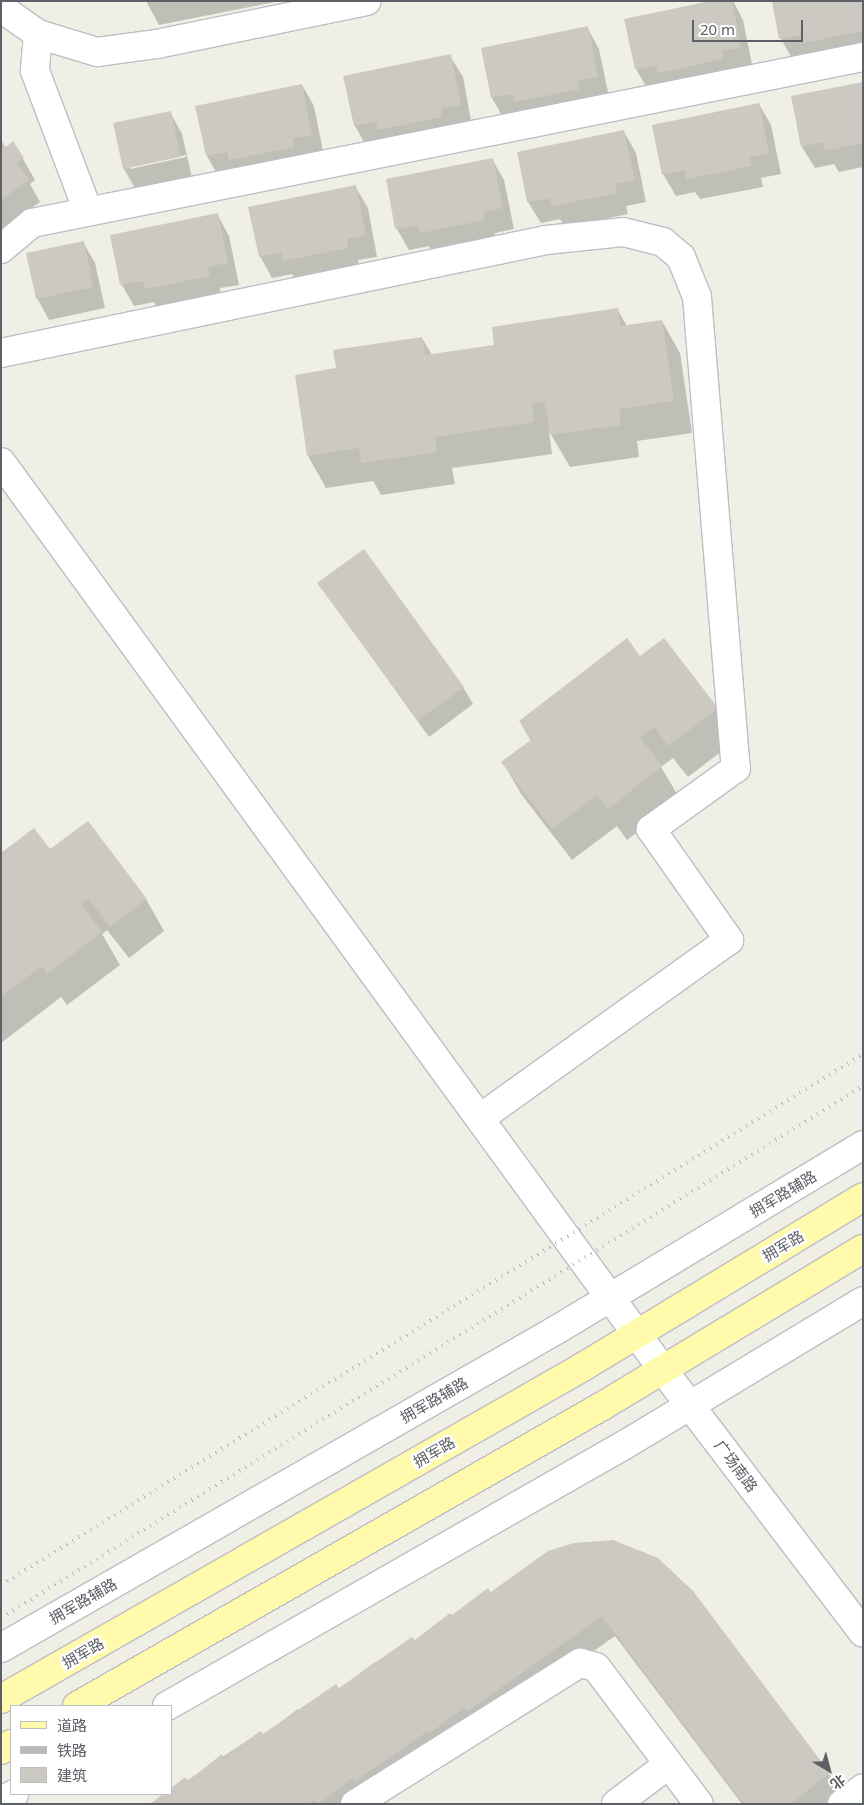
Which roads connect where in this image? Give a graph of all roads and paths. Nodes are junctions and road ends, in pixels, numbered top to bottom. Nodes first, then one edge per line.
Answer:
1 (367, 1) edge
2 (1, 8) edge
3 (38, 34) junction
4 (863, 57) edge
5 (88, 211) junction
6 (1, 249) edge
7 (1, 353) edge
8 (1, 462) edge
9 (480, 1118) junction
10 (863, 1145) edge
11 (863, 1197) edge
12 (863, 1249) edge
13 (612, 1298) junction
14 (863, 1301) edge
15 (638, 1334) junction
16 (663, 1370) junction
17 (690, 1405) junction
18 (863, 1633) edge
19 (1, 1648) edge
20 (1, 1699) edge
21 (79, 1705) edge
22 (169, 1705) edge
23 (669, 1764) junction
24 (863, 1788) edge
25 (12, 1795) edge
26 (1, 1801) edge
27 (355, 1804) edge
28 (616, 1804) edge
29 (699, 1804) edge
30 (842, 1804) edge

1 - 3 street
2 - 3 street
3 - 5 street
4 - 5 street
5 - 6 street
7 - 9 street
8 - 9 street, 广场南路
9 - 13 street, 广场南路
10 - 13 street, 拥军路辅路
11 - 15 main road, 拥军路
12 - 16 main road
13 - 15 street, 广场南路
13 - 19 street, 拥军路辅路
14 - 17 street
15 - 16 street, 广场南路
15 - 20 main road, 拥军路
16 - 17 street, 广场南路
16 - 21 main road
17 - 18 street, 广场南路
17 - 22 street
23 - 27 street
23 - 28 street
23 - 29 street
24 - 30 street
25 - 26 street

